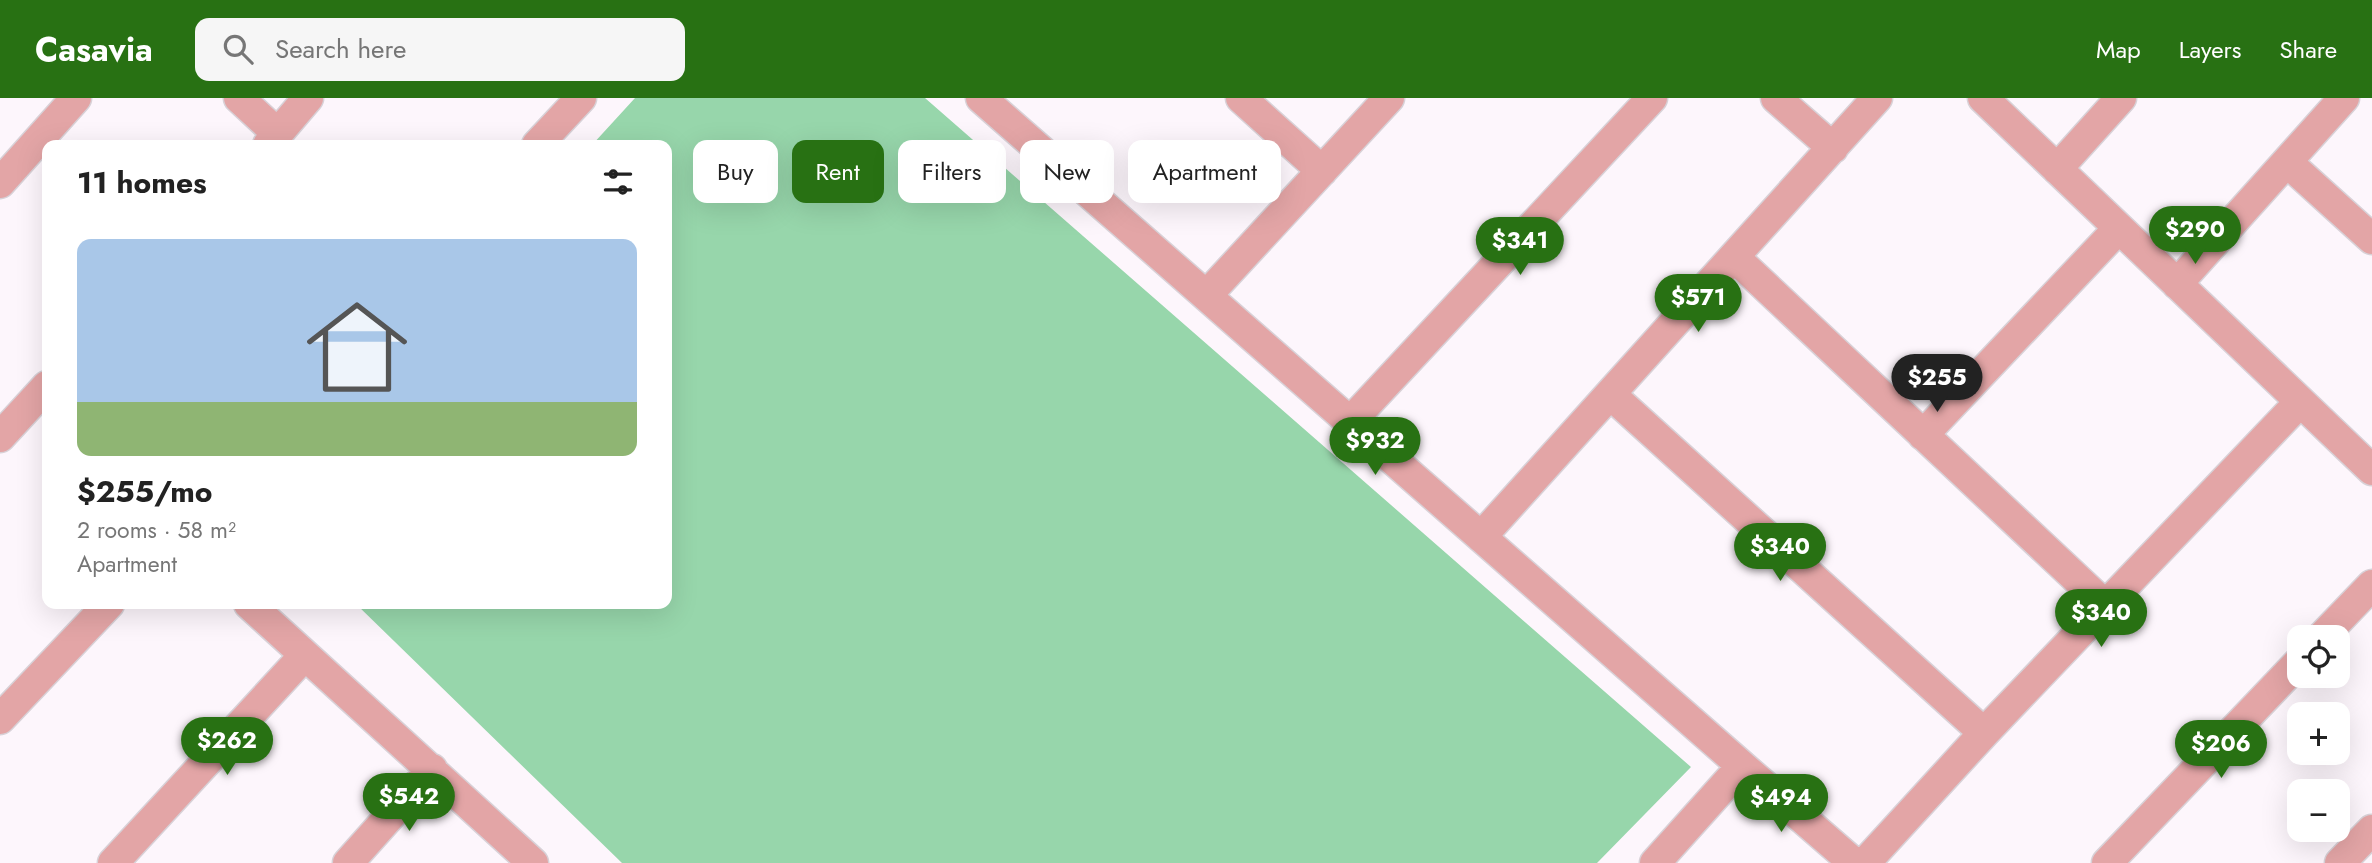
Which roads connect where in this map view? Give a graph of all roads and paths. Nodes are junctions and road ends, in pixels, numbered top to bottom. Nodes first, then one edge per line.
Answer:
1 (76, 98) edge
2 (239, 98) edge
3 (308, 98) edge
4 (581, 98) edge
5 (981, 98) edge
6 (1241, 98) edge
7 (1390, 98) edge
8 (1652, 98) edge
9 (1776, 98) edge
10 (1877, 98) edge
11 (1983, 98) edge
12 (2121, 98) edge
13 (2344, 98) edge
14 (273, 140) edge
15 (542, 140) edge
16 (1833, 148) junction
17 (2287, 162) junction
18 (2057, 169) junction
19 (1322, 171) junction
20 (3, 174) edge
21 (2119, 228) junction
22 (2372, 239) edge
23 (1734, 257) junction
24 (2177, 284) junction
25 (1207, 295) junction
26 (42, 390) edge
27 (1610, 394) junction
28 (2300, 401) junction
29 (1350, 421) junction
30 (5, 422) edge
31 (1923, 435) junction
32 (2372, 470) edge
33 (1482, 537) junction
34 (2372, 585) edge
35 (2107, 607) junction
36 (104, 609) edge
37 (253, 609) edge
38 (2334, 625) edge
39 (304, 656) junction
40 (2287, 675) edge
41 (0, 719) edge
42 (1984, 733) junction
43 (1742, 766) junction
44 (432, 769) junction
45 (2372, 830) edge
46 (113, 863) edge
47 (348, 863) edge
48 (533, 863) edge
49 (1655, 863) edge
50 (1854, 863) edge
51 (1865, 863) edge
52 (2106, 863) edge
53 (2340, 863) edge

1 - 20 street
2 - 14 street
3 - 14 street
4 - 15 street
5 - 25 street
6 - 19 street
7 - 19 street
8 - 29 street
9 - 16 street
10 - 16 street
11 - 18 street
12 - 18 street
13 - 17 street
16 - 23 street
17 - 22 street
17 - 24 street
18 - 21 street
19 - 25 street
21 - 24 street
21 - 31 street
23 - 27 street
23 - 31 street
24 - 28 street
25 - 29 street
26 - 30 street
27 - 33 street
27 - 42 street
28 - 32 street
28 - 35 street
29 - 33 street
31 - 35 street
33 - 43 street
34 - 38 street
35 - 42 street
36 - 41 street
37 - 39 street
39 - 44 street
39 - 46 street
40 - 52 street
42 - 51 street
43 - 49 street
43 - 50 street
44 - 47 street
44 - 48 street
45 - 53 street

